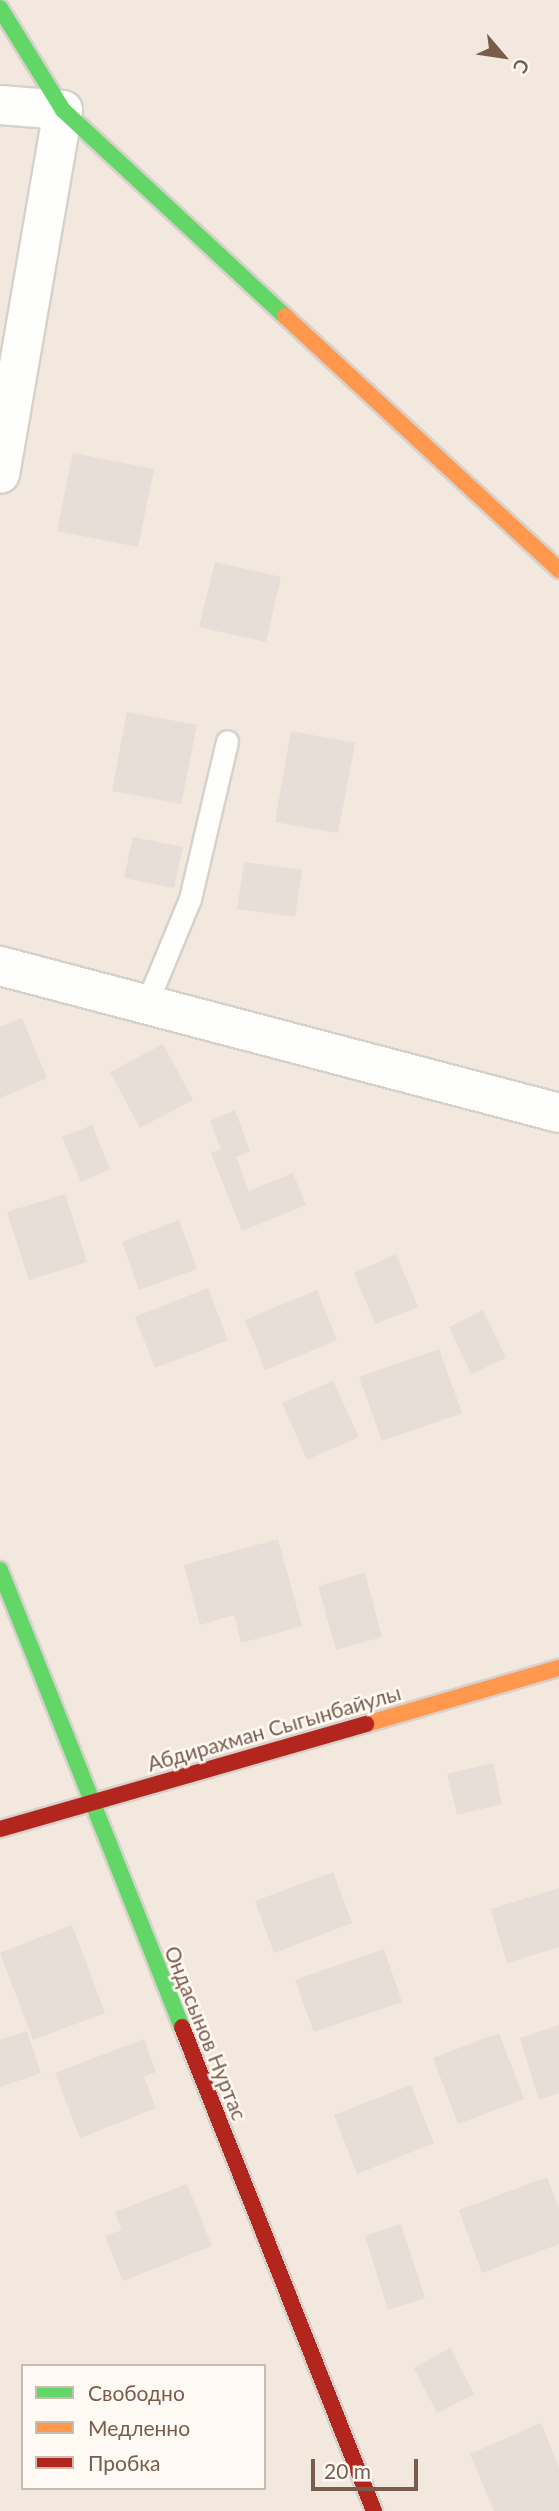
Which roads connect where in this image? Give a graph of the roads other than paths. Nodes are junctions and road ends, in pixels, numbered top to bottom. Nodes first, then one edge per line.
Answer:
1 (0, 8) edge
2 (0, 105) edge
3 (63, 110) junction
4 (0, 474) edge
5 (559, 570) edge
6 (226, 741) dead end
7 (0, 966) edge
8 (146, 1005) junction
9 (559, 1113) edge
10 (0, 1570) edge
11 (559, 1668) edge
12 (92, 1802) junction
13 (0, 1829) edge
14 (374, 2511) edge

1 - 3 street
2 - 3 street
3 - 4 street
3 - 5 street
6 - 8 lane
7 - 8 street
8 - 9 street
10 - 12 street, Ондасынов Нуртас
11 - 12 street, Абдирахман Сыгынбайулы
12 - 13 street, Абдирахман Сыгынбайулы
12 - 14 street, Ондасынов Нуртас

